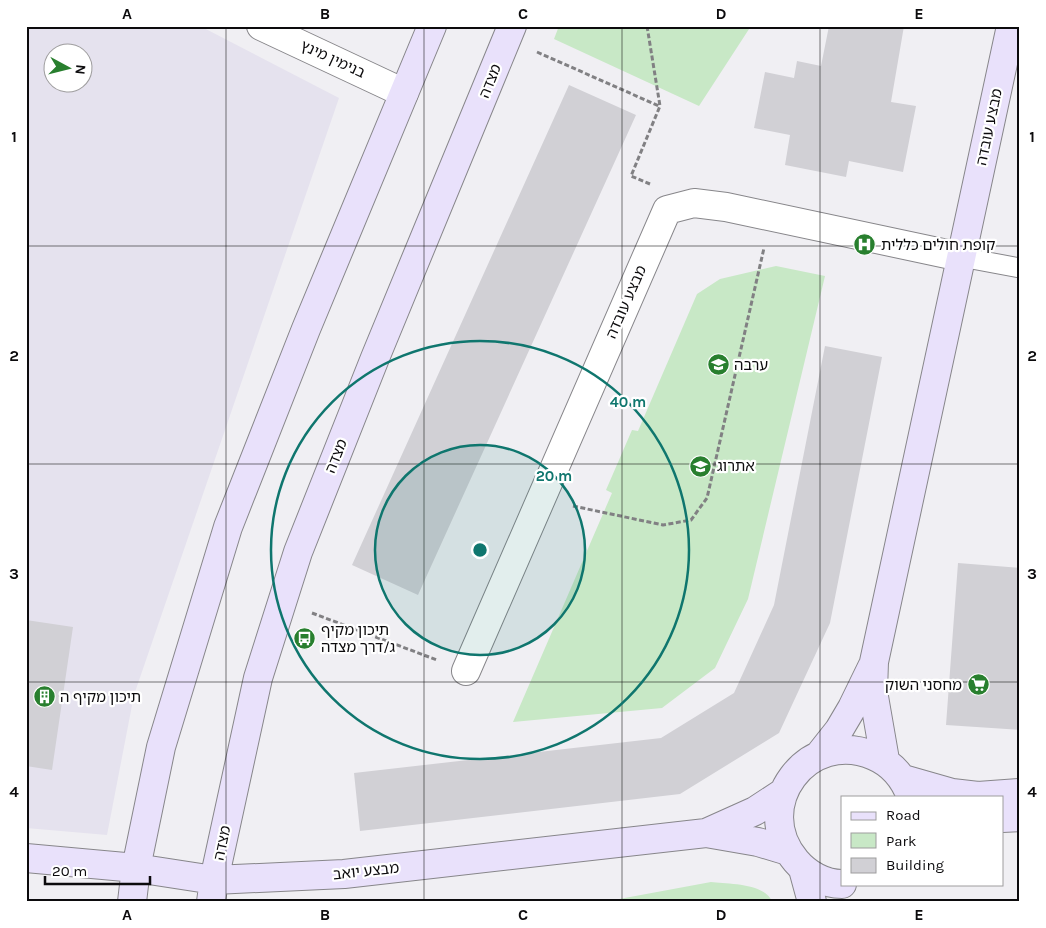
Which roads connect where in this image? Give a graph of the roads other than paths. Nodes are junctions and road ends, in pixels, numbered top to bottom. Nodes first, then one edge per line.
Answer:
1 (261, 26) edge
2 (432, 26) edge
3 (1011, 26) edge
4 (510, 32) edge
5 (404, 93) junction
6 (961, 257) junction
7 (1020, 268) edge
8 (874, 662) junction
9 (466, 671) road end
10 (820, 754) junction
11 (900, 779) edge
12 (784, 792) junction
13 (1020, 793) edge
14 (1020, 817) edge
15 (1004, 818) edge
16 (706, 833) junction
17 (26, 858) edge
18 (796, 860) junction
19 (136, 868) junction
20 (841, 884) edge
21 (855, 886) edge
22 (212, 891) edge
23 (132, 902) edge
24 (812, 902) edge
25 (845, 902) edge

1 - 5 street, בנימין מינץ
2 - 5 street
3 - 6 street, מבצע עובדה
4 - 22 street, מצדה
5 - 19 street
6 - 7 lane
6 - 8 street, מבצע עובדה
6 - 9 street, מבצע עובדה
8 - 10 street, מבצע עובדה
8 - 11 street, מבצע עובדה
10 - 11 street
10 - 12 street
11 - 13 street
12 - 16 street, מבצע יואב
12 - 18 street
14 - 15 street
16 - 18 street, מבצע יואב
16 - 22 street, מבצע יואב
17 - 19 street, מבצע יואב
18 - 20 street, מבצע יואב
18 - 24 street
19 - 22 street, מבצע יואב
19 - 23 street
21 - 25 street

